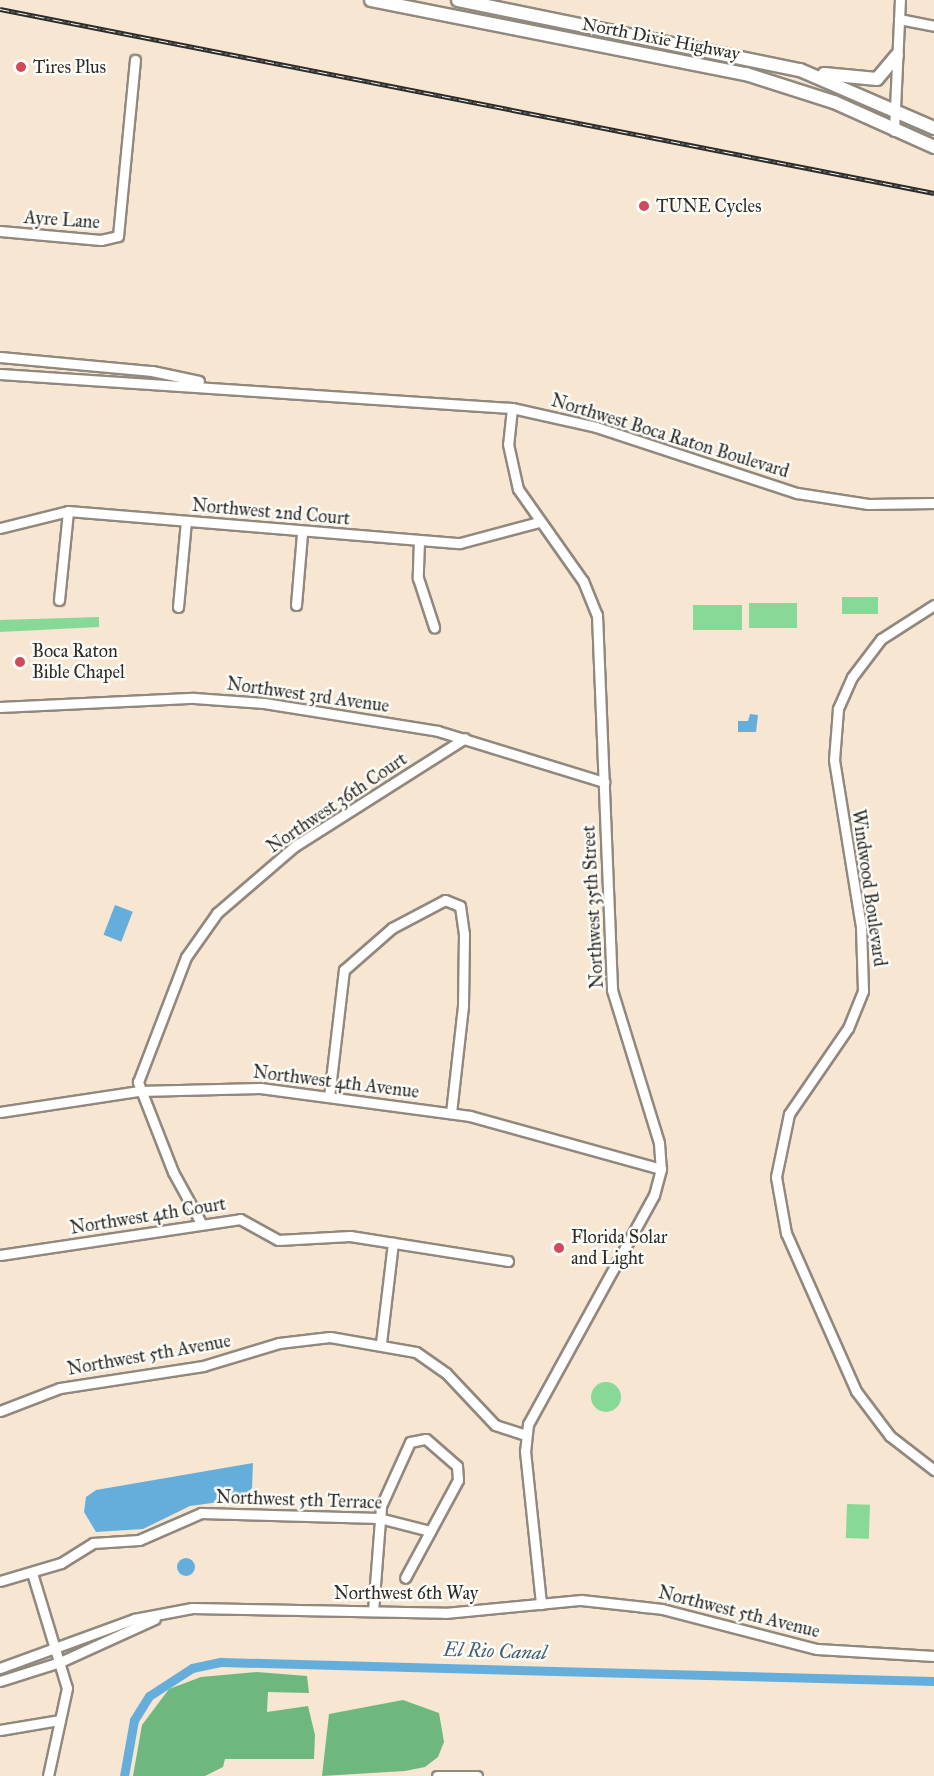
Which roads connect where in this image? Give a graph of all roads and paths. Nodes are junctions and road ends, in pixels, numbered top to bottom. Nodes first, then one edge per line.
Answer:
1 (371, 0) edge
2 (458, 0) edge
3 (900, 0) edge
4 (899, 19) junction
5 (934, 26) edge
6 (897, 55) junction
7 (135, 60) dead end
8 (800, 70) junction
9 (895, 112) junction
10 (934, 128) edge
11 (894, 131) junction
12 (934, 147) edge
13 (0, 231) edge
14 (0, 357) edge
15 (0, 374) edge
16 (216, 384) junction
17 (512, 408) junction
18 (934, 503) edge
19 (68, 511) junction
20 (186, 520) junction
21 (539, 522) junction
22 (0, 528) edge
23 (302, 533) junction
24 (420, 540) junction
25 (59, 600) dead end
26 (296, 605) dead end
27 (934, 605) edge
28 (178, 607) dead end
29 (434, 627) dead end
30 (0, 707) edge
31 (465, 738) junction
32 (604, 782) junction
33 (139, 1091) junction
34 (329, 1097) junction
35 (0, 1112) edge
36 (451, 1113) junction
37 (661, 1169) junction
38 (201, 1223) junction
39 (393, 1243) junction
40 (0, 1255) edge
41 (508, 1261) dead end
42 (381, 1343) junction
43 (0, 1411) edge
44 (525, 1435) junction
45 (934, 1470) edge
46 (379, 1518) junction
47 (430, 1531) junction
48 (32, 1573) junction
49 (405, 1578) dead end
50 (0, 1581) edge
51 (541, 1604) junction
52 (643, 1605) joint
53 (373, 1611) junction
54 (168, 1613) junction
55 (56, 1650) junction
56 (934, 1656) edge
57 (60, 1662) junction
58 (0, 1668) edge
59 (0, 1681) edge
60 (60, 1720) junction
61 (0, 1730) edge
62 (437, 1775) edge
63 (48, 1776) edge
64 (477, 1776) edge

1 - 11 main road, North Dixie Highway
2 - 8 main road, North Dixie Highway
3 - 4 street
4 - 5 street
4 - 6 street
6 - 8 main road
6 - 9 street
7 - 13 street, Ayre Lane
8 - 9 main road, North Dixie Highway
9 - 10 main road, North Dixie Highway
9 - 11 street
11 - 12 main road, North Dixie Highway
14 - 16 street, Northwest Boca Raton Boulevard
15 - 16 street, Northwest Boca Raton Boulevard
16 - 17 street, Northwest Boca Raton Boulevard
17 - 18 street, Northwest Boca Raton Boulevard
17 - 21 street, Northwest 35th Street
19 - 20 street, Northwest 2nd Court
19 - 22 street, Northwest 2nd Court
19 - 25 street
20 - 23 street, Northwest 2nd Court
20 - 28 street
21 - 24 street, Northwest 2nd Court
21 - 32 street, Northwest 35th Street
23 - 24 street, Northwest 2nd Court
23 - 26 street
24 - 29 street
27 - 45 street, Windwood Boulevard
30 - 31 street, Northwest 3rd Avenue
31 - 32 street, Northwest 3rd Avenue
31 - 33 street, Northwest 36th Court
32 - 37 street, Northwest 35th Street
33 - 34 street, Northwest 4th Avenue
33 - 35 street, Northwest 4th Avenue
33 - 38 street
34 - 36 street, Northwest 4th Avenue
34 - 36 street
36 - 37 street, Northwest 4th Avenue
37 - 44 street, Northwest 35th Street
38 - 39 street, Northwest 4th Court
38 - 40 street, Northwest 4th Court
39 - 41 street, Northwest 4th Court
39 - 42 street
42 - 43 street, Northwest 5th Avenue
42 - 44 street, Northwest 5th Avenue
44 - 51 street
46 - 47 street, Northwest 5th Terrace
46 - 47 street
46 - 48 street, Northwest 5th Terrace
46 - 53 street
47 - 49 street
48 - 50 street, Northwest 5th Terrace
48 - 55 street
51 - 52 street, Northwest 6th Way
51 - 53 street, Northwest 6th Way
52 - 56 street, Northwest 5th Avenue
53 - 54 street, Northwest 6th Way
54 - 55 street, Northwest 6th Way
54 - 57 street, Northwest 6th Way
55 - 57 street
55 - 58 street, Northwest 6th Way
57 - 59 street, Northwest 6th Way
57 - 60 street
60 - 61 street
60 - 63 street
62 - 64 street

